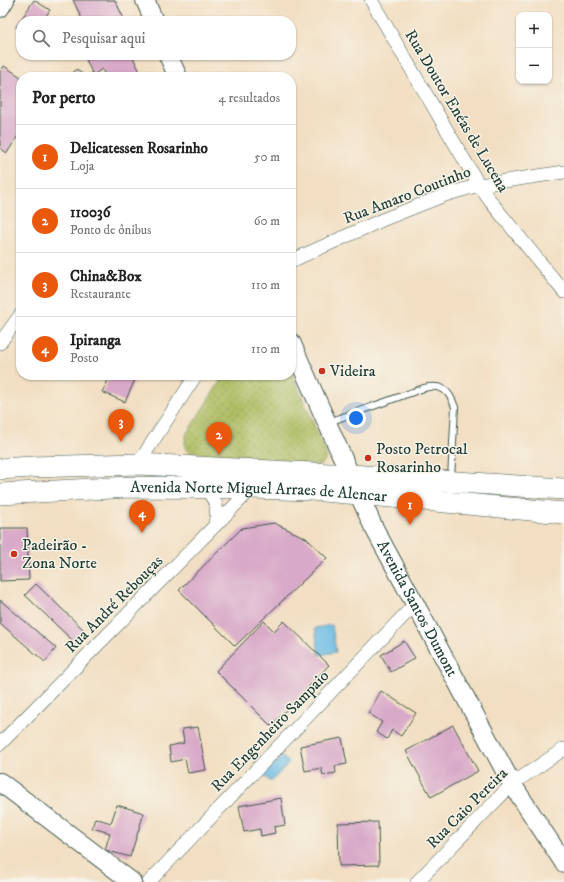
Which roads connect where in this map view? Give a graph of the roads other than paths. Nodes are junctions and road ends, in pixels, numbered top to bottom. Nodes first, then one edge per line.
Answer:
1 (5, 0) edge
2 (145, 0) edge
3 (375, 2) edge
4 (0, 8) edge
5 (152, 16) edge
6 (170, 60) edge
7 (176, 72) edge
8 (564, 172) edge
9 (479, 185) junction
10 (296, 259) edge
11 (564, 292) edge
12 (16, 321) edge
13 (0, 344) edge
14 (296, 353) edge
15 (193, 380) edge
16 (327, 423) junction
17 (138, 464) junction
18 (0, 469) edge
19 (451, 482) junction
20 (354, 484) junction
21 (205, 488) junction
22 (252, 488) junction
23 (564, 489) edge
24 (0, 494) edge
25 (564, 513) edge
26 (216, 526) junction
27 (415, 604) junction
28 (0, 744) edge
29 (564, 749) edge
30 (0, 782) edge
31 (512, 784) junction
32 (564, 863) edge
33 (132, 882) edge
34 (149, 882) edge
35 (417, 882) edge

1 - 4 street
2 - 5 street
3 - 9 street, Rua Doutor Enéas de Lucena
6 - 7 street
8 - 9 street, Rua Amaro Coutinho
9 - 10 street, Rua Amaro Coutinho
9 - 11 street, Rua Doutor Enéas de Lucena
12 - 13 street
14 - 16 street, Avenida Santos Dumont
15 - 17 street
16 - 19 lane
16 - 20 street, Avenida Santos Dumont
17 - 18 main road, Avenida Norte Miguel Arraes de Alencar
17 - 20 main road, Avenida Norte Miguel Arraes de Alencar
19 - 20 main road, Avenida Norte Miguel Arraes de Alencar
19 - 23 main road, Avenida Norte Miguel Arraes de Alencar
20 - 22 main road, Avenida Norte Miguel Arraes de Alencar
20 - 25 main road, Avenida Norte Miguel Arraes de Alencar
20 - 27 street, Avenida Santos Dumont
21 - 22 main road, Avenida Norte Miguel Arraes de Alencar
21 - 24 main road, Avenida Norte Miguel Arraes de Alencar
21 - 26 street
22 - 26 street, Rua André Rebouças
26 - 28 street, Rua André Rebouças
27 - 31 street, Avenida Santos Dumont
27 - 34 street, Rua Engenheiro Sampaio
29 - 31 street, Rua Caio Pereira
30 - 33 street
31 - 32 street, Avenida Santos Dumont
31 - 35 street, Rua Caio Pereira

